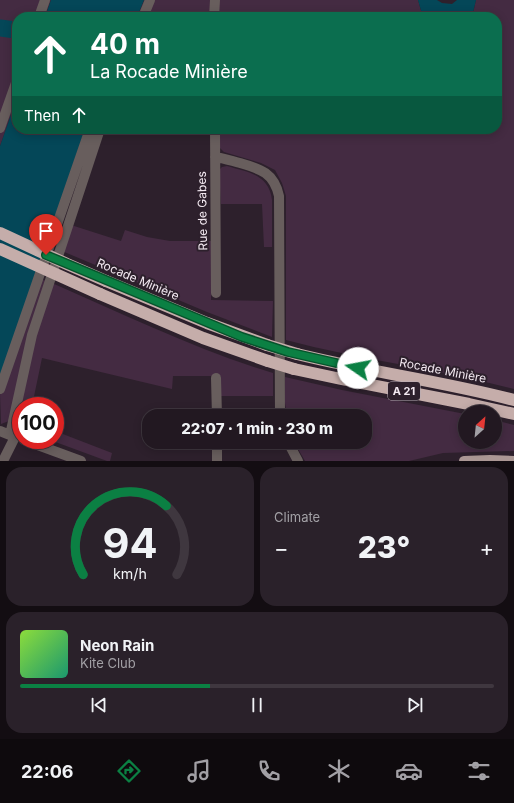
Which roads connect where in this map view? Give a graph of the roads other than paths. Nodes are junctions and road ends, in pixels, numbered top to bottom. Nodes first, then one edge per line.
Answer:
1 (45, 0) edge
2 (150, 0) edge
3 (215, 0) edge
4 (41, 12) edge
5 (146, 12) edge
6 (214, 12) edge
7 (12, 94) edge
8 (0, 128) edge
9 (88, 134) edge
10 (98, 134) edge
11 (215, 134) edge
12 (215, 157) junction
13 (0, 233) edge
14 (0, 249) edge
15 (216, 293) dead end
16 (216, 378) dead end
17 (0, 389) edge
18 (20, 397) edge
19 (514, 400) edge
20 (217, 409) edge
21 (280, 409) edge
22 (514, 414) edge
23 (12, 438) edge
24 (48, 449) edge
25 (217, 449) edge
26 (292, 449) edge
27 (3, 461) edge
28 (81, 461) edge
29 (217, 461) edge
30 (298, 461) edge
31 (464, 461) edge
32 (514, 461) edge

1 - 4 street
2 - 5 street
3 - 6 street
7 - 8 street
9 - 17 street
10 - 18 street
11 - 12 street, Rue de Gabes
12 - 15 street, Rue de Gabes
12 - 21 street
13 - 19 highway, Rocade Minière / A 21, bridge
14 - 22 highway, A 21, bridge
16 - 20 street
23 - 27 street
24 - 28 street
25 - 29 street
26 - 30 street
31 - 32 main road

